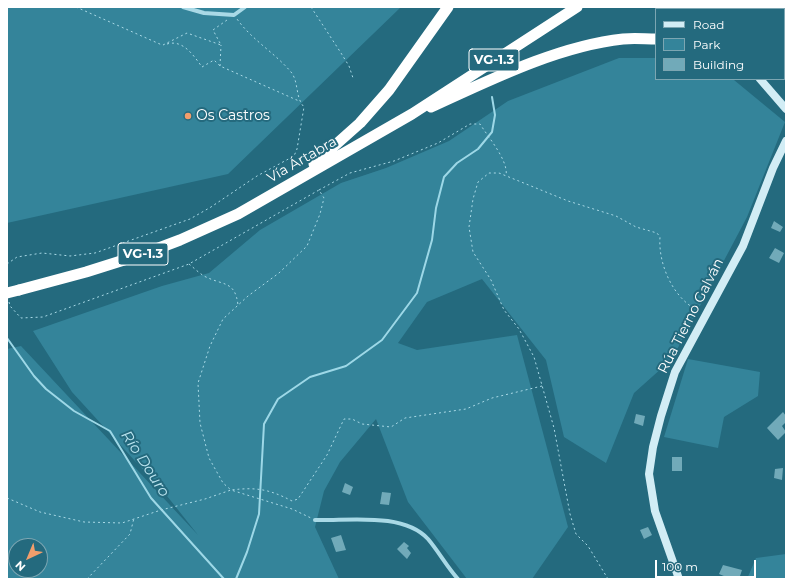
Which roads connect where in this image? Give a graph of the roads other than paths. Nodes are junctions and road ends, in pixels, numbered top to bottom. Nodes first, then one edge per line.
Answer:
1 (183, 7) edge
2 (245, 7) edge
3 (448, 7) edge
4 (577, 7) edge
5 (655, 39) edge
6 (761, 80) edge
7 (786, 109) edge
8 (412, 114) junction
9 (786, 141) edge
10 (260, 201) junction
11 (8, 296) edge
12 (315, 520) road end
13 (458, 579) edge
14 (679, 579) edge

1 - 2 street
3 - 10 highway
4 - 8 highway, Vía Ártabra / VG-1.3
5 - 8 highway
6 - 7 street
8 - 10 highway, Vía Ártabra / VG-1.3
9 - 14 street, Rúa Tierno Galván
10 - 11 highway, Vía Ártabra / VG-1.3, bridge
12 - 13 street

